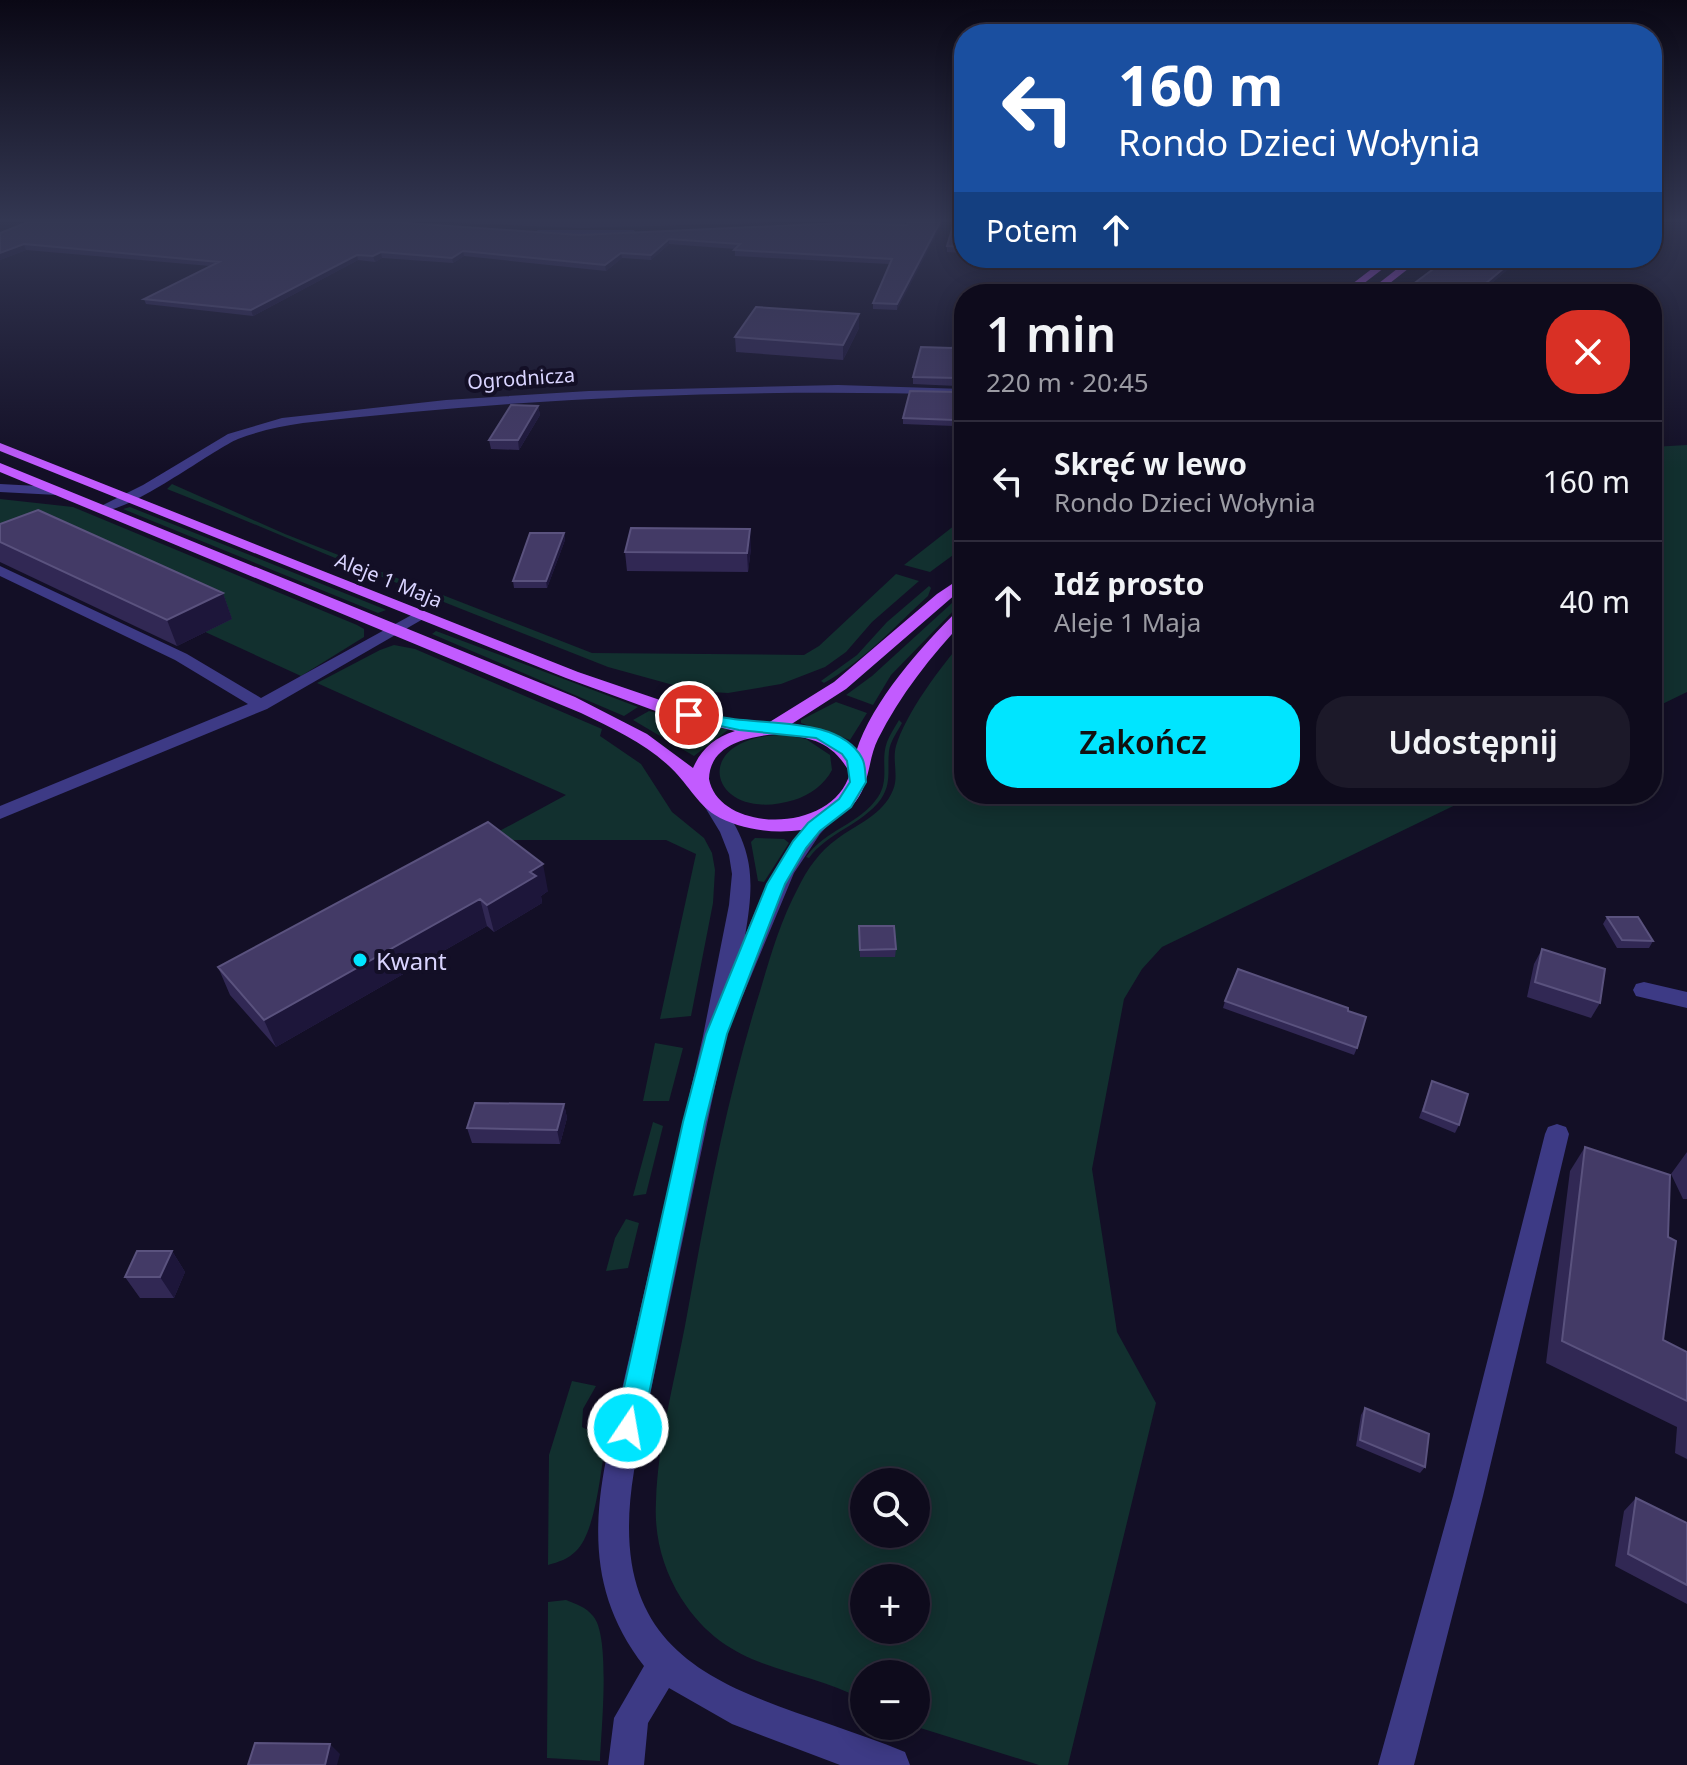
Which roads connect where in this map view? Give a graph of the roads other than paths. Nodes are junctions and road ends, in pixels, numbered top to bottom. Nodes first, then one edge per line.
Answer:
1 (954, 392) edge
2 (0, 447) edge
3 (0, 467) edge
4 (0, 488) edge
5 (57, 491) junction
6 (128, 498) junction
7 (102, 509) junction
8 (0, 570) edge
9 (954, 589) edge
10 (422, 615) junction
11 (954, 623) edge
12 (396, 630) junction
13 (261, 705) junction
14 (769, 729) junction
15 (859, 772) junction
16 (707, 797) junction
17 (832, 811) junction
18 (0, 813) edge
19 (1644, 990) dead end
20 (1687, 1000) edge
21 (716, 1034) junction
22 (1557, 1134) dead end
23 (665, 1664) junction
24 (877, 1760) edge
25 (626, 1765) edge
26 (1396, 1765) edge

1 - 6 street, Ogrodnicza
2 - 6 main road, Aleje 1 Maja
3 - 5 main road, Aleje 1 Maja
4 - 5 street
5 - 7 main road, Aleje 1 Maja
6 - 7 street, Ogrodnicza
6 - 10 main road, Aleje 1 Maja
7 - 12 main road, Aleje 1 Maja
8 - 13 street
9 - 14 main road
10 - 12 street
10 - 14 main road, Aleje 1 Maja
11 - 15 main road
12 - 13 street
12 - 16 main road, Aleje 1 Maja
13 - 18 street
14 - 15 main road
14 - 16 main road
15 - 17 main road
16 - 17 main road
16 - 21 street
17 - 21 street
19 - 20 street
21 - 23 street
22 - 26 street
23 - 24 street
23 - 25 street

